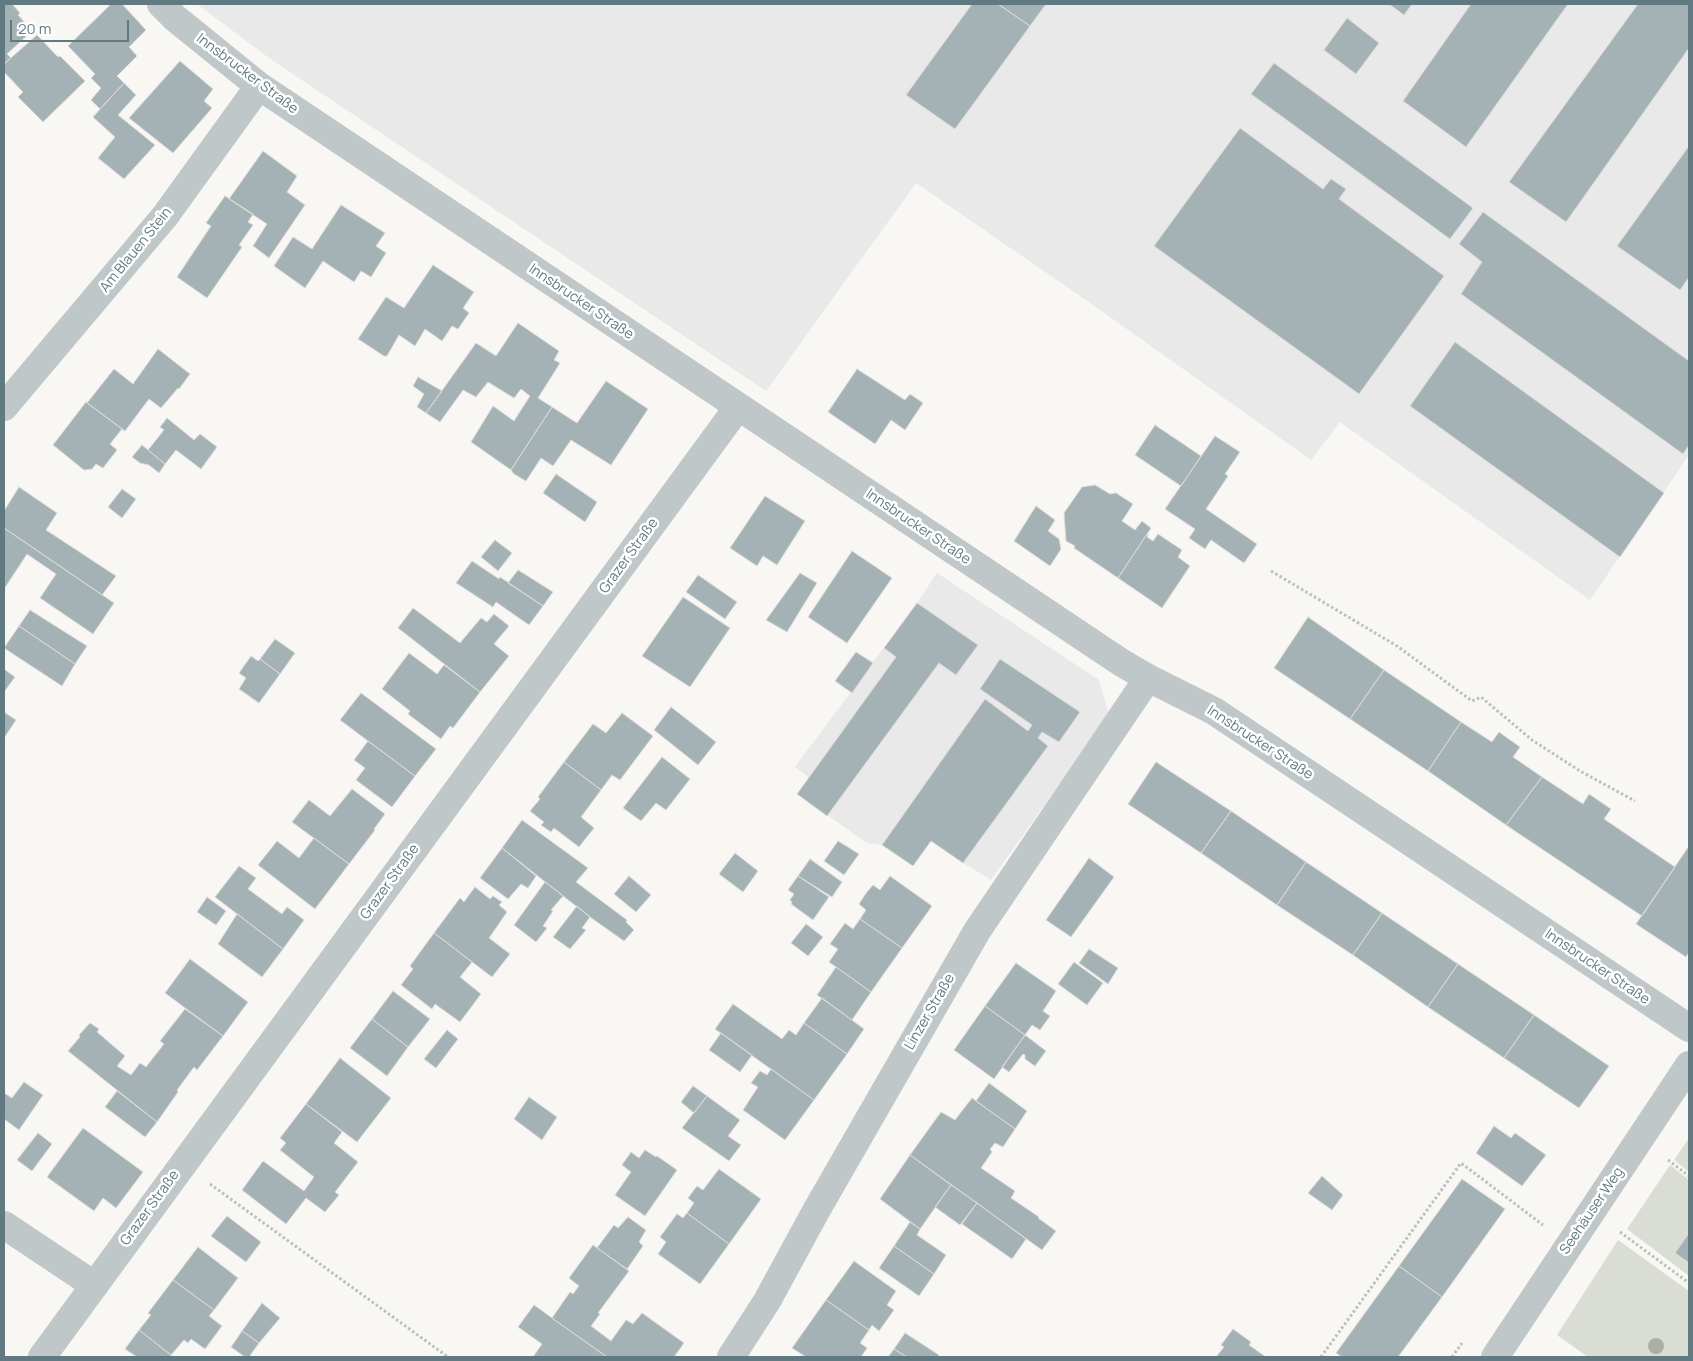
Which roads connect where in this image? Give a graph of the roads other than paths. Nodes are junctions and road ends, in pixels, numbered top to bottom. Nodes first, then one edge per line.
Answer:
1 (161, 4) edge
2 (259, 86) junction
3 (4, 407) edge
4 (738, 407) junction
5 (1148, 678) junction
6 (1689, 1028) edge
7 (1689, 1065) edge
8 (4, 1225) edge
9 (94, 1285) junction
10 (42, 1357) edge
11 (731, 1357) edge
12 (1495, 1357) edge

1 - 2 street, Innsbrucker Straße
2 - 3 street, Am Blauen Stein
2 - 4 street, Innsbrucker Straße
4 - 5 street, Innsbrucker Straße
4 - 9 street, Grazer Straße
5 - 6 street, Innsbrucker Straße
5 - 11 street, Linzer Straße
7 - 12 street, Seehäuser Weg
8 - 9 street
9 - 10 street, Grazer Straße

